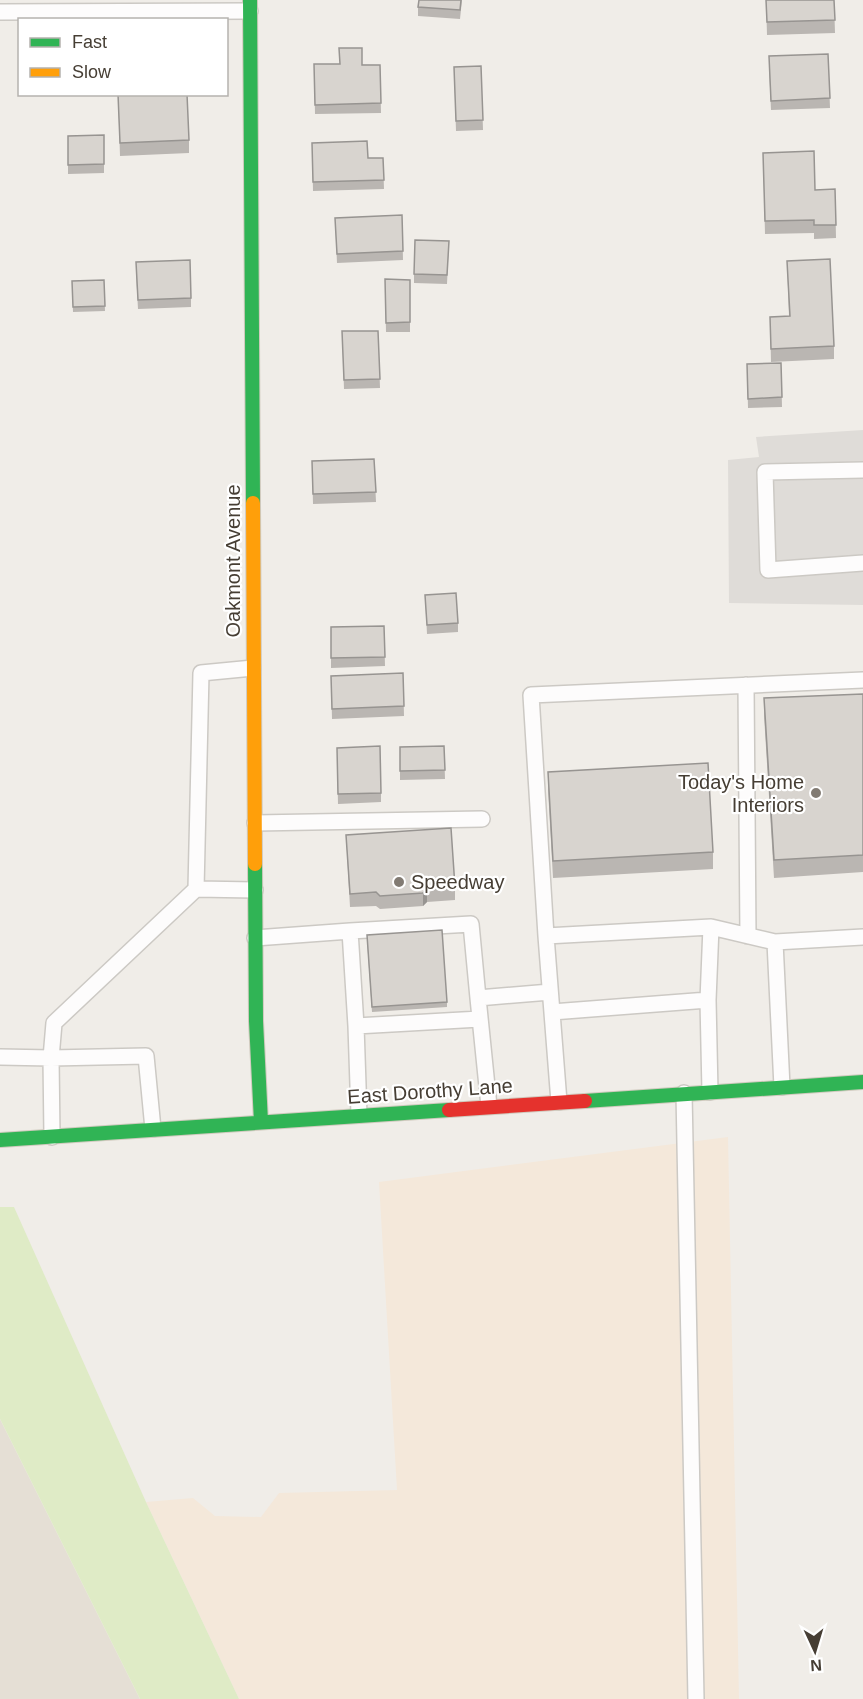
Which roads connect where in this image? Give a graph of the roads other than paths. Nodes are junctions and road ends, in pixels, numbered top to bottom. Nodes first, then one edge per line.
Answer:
1 (250, 5) edge
2 (0, 12) edge
3 (863, 470) edge
4 (863, 563) edge
5 (254, 668) junction
6 (863, 680) edge
7 (746, 685) junction
8 (482, 819) dead end
9 (255, 824) junction
10 (196, 889) junction
11 (255, 890) junction
12 (711, 927) junction
13 (350, 931) junction
14 (546, 936) junction
15 (748, 936) junction
16 (863, 937) edge
17 (255, 938) junction
18 (775, 942) junction
19 (550, 992) junction
20 (478, 998) junction
21 (708, 1000) junction
22 (552, 1012) junction
23 (480, 1019) junction
24 (356, 1026) junction
25 (0, 1057) edge
26 (51, 1058) junction
27 (863, 1082) edge
28 (782, 1087) junction
29 (710, 1092) junction
30 (684, 1093) junction
31 (559, 1102) junction
32 (489, 1106) junction
33 (359, 1115) junction
34 (261, 1122) junction
35 (153, 1129) junction
36 (52, 1137) junction
37 (0, 1140) edge
38 (696, 1699) edge

1 - 2 lane
1 - 5 street, Oakmont Avenue
3 - 4 lane
5 - 9 street, Oakmont Avenue
5 - 10 lane
6 - 7 lane
7 - 14 lane
7 - 15 lane
8 - 9 lane
9 - 11 street, Oakmont Avenue
10 - 11 lane
10 - 26 lane
11 - 17 street, Oakmont Avenue
12 - 14 lane
12 - 15 lane
12 - 21 lane
13 - 17 lane
13 - 20 lane
13 - 24 lane
14 - 19 lane
15 - 18 lane
16 - 18 lane
17 - 34 street, Oakmont Avenue
18 - 28 lane
19 - 20 lane
19 - 22 lane
20 - 23 lane
21 - 22 lane
21 - 29 lane
22 - 31 lane
23 - 24 lane
23 - 32 lane
24 - 33 lane
25 - 26 lane
26 - 35 lane
26 - 36 lane
27 - 28 street, East Dorothy Lane
28 - 29 street, East Dorothy Lane
29 - 30 street, East Dorothy Lane
30 - 31 street, East Dorothy Lane
30 - 38 lane
31 - 32 street, East Dorothy Lane
32 - 33 street, East Dorothy Lane
33 - 34 street, East Dorothy Lane
34 - 35 street, East Dorothy Lane
35 - 36 street, East Dorothy Lane
36 - 37 street, East Dorothy Lane

